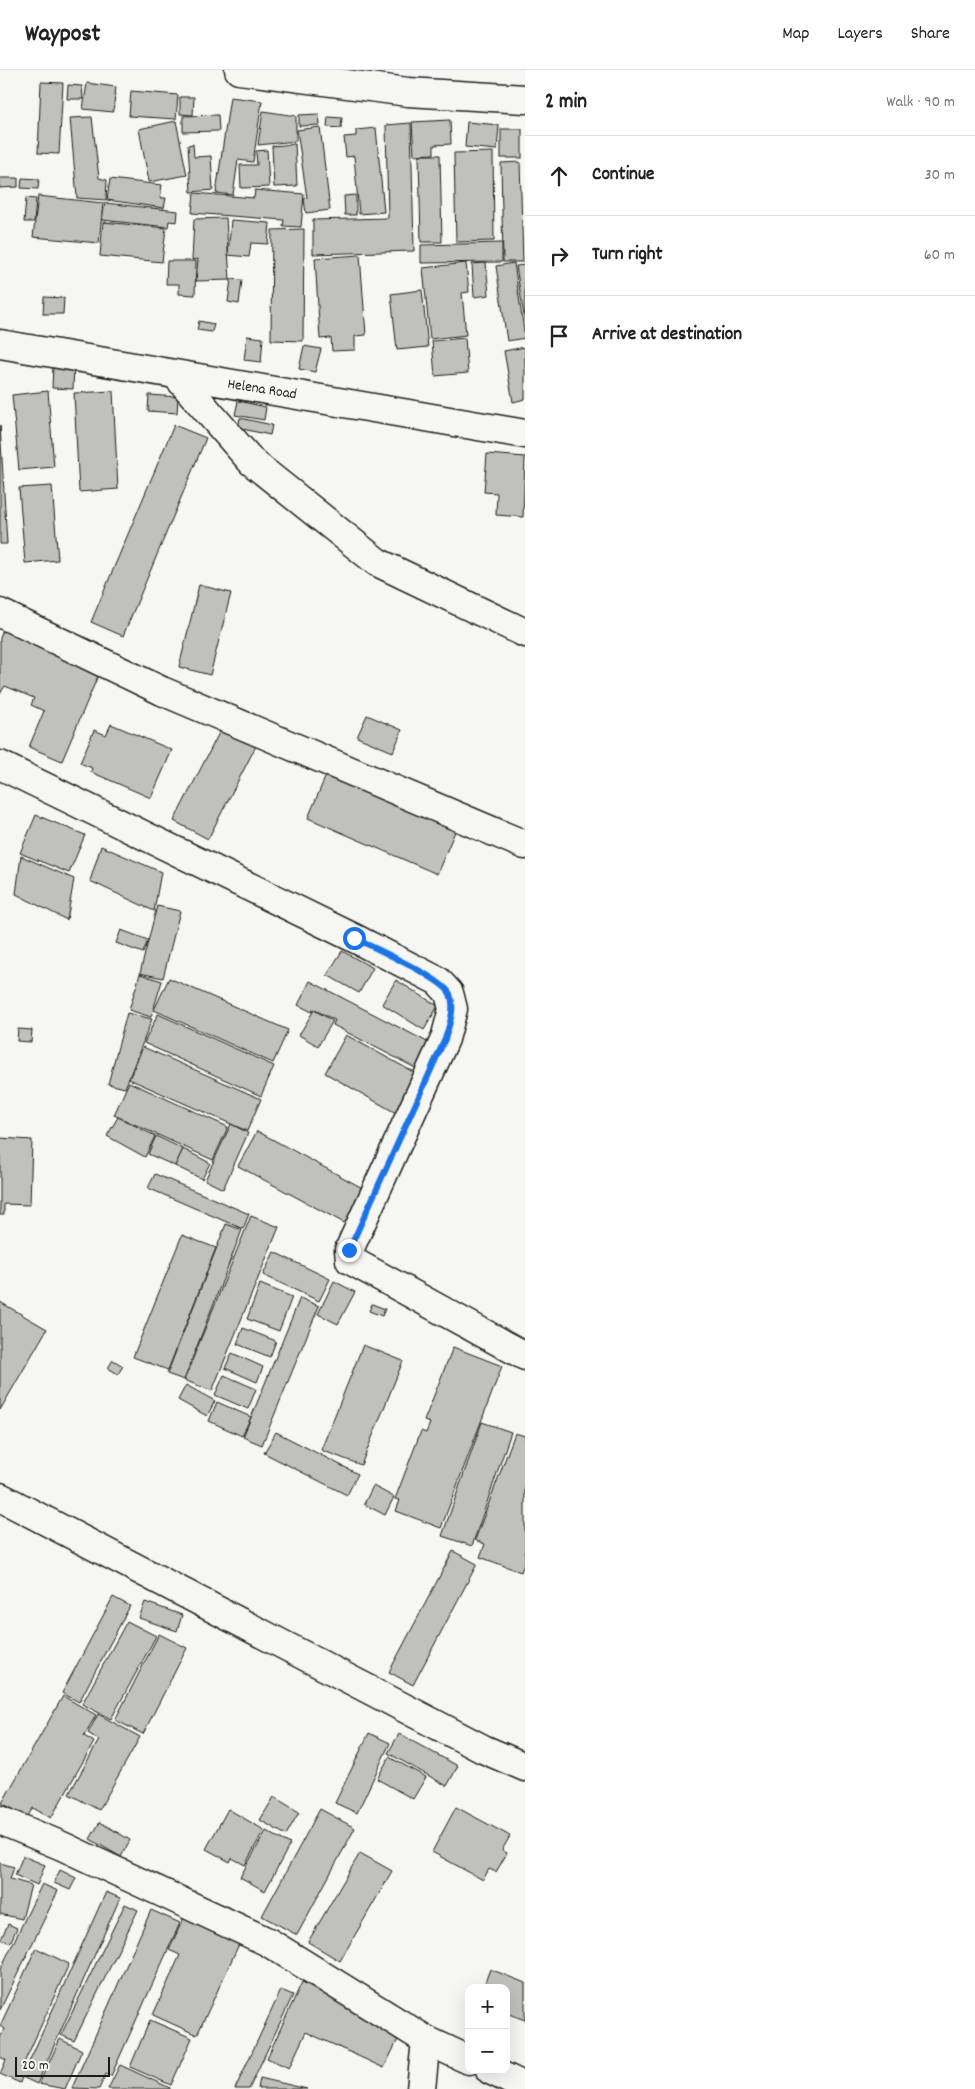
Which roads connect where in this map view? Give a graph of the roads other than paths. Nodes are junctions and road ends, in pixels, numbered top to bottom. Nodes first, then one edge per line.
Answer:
1 (239, 70) edge
2 (525, 99) edge
3 (0, 344) edge
4 (177, 376) junction
5 (525, 434) edge
6 (0, 613) edge
7 (525, 633) edge
8 (0, 765) edge
9 (525, 845) edge
10 (525, 1356) edge
11 (0, 1497) edge
12 (525, 1767) edge
13 (0, 1820) edge
14 (426, 2040) junction
15 (465, 2058) edge
16 (498, 2074) edge
17 (525, 2087) edge
18 (421, 2089) edge

1 - 2 street
3 - 4 street, Helena Road
4 - 5 street, Helena Road
4 - 7 street
6 - 9 street
8 - 10 street
11 - 12 street
13 - 14 street
14 - 15 street
14 - 18 street
16 - 17 street

